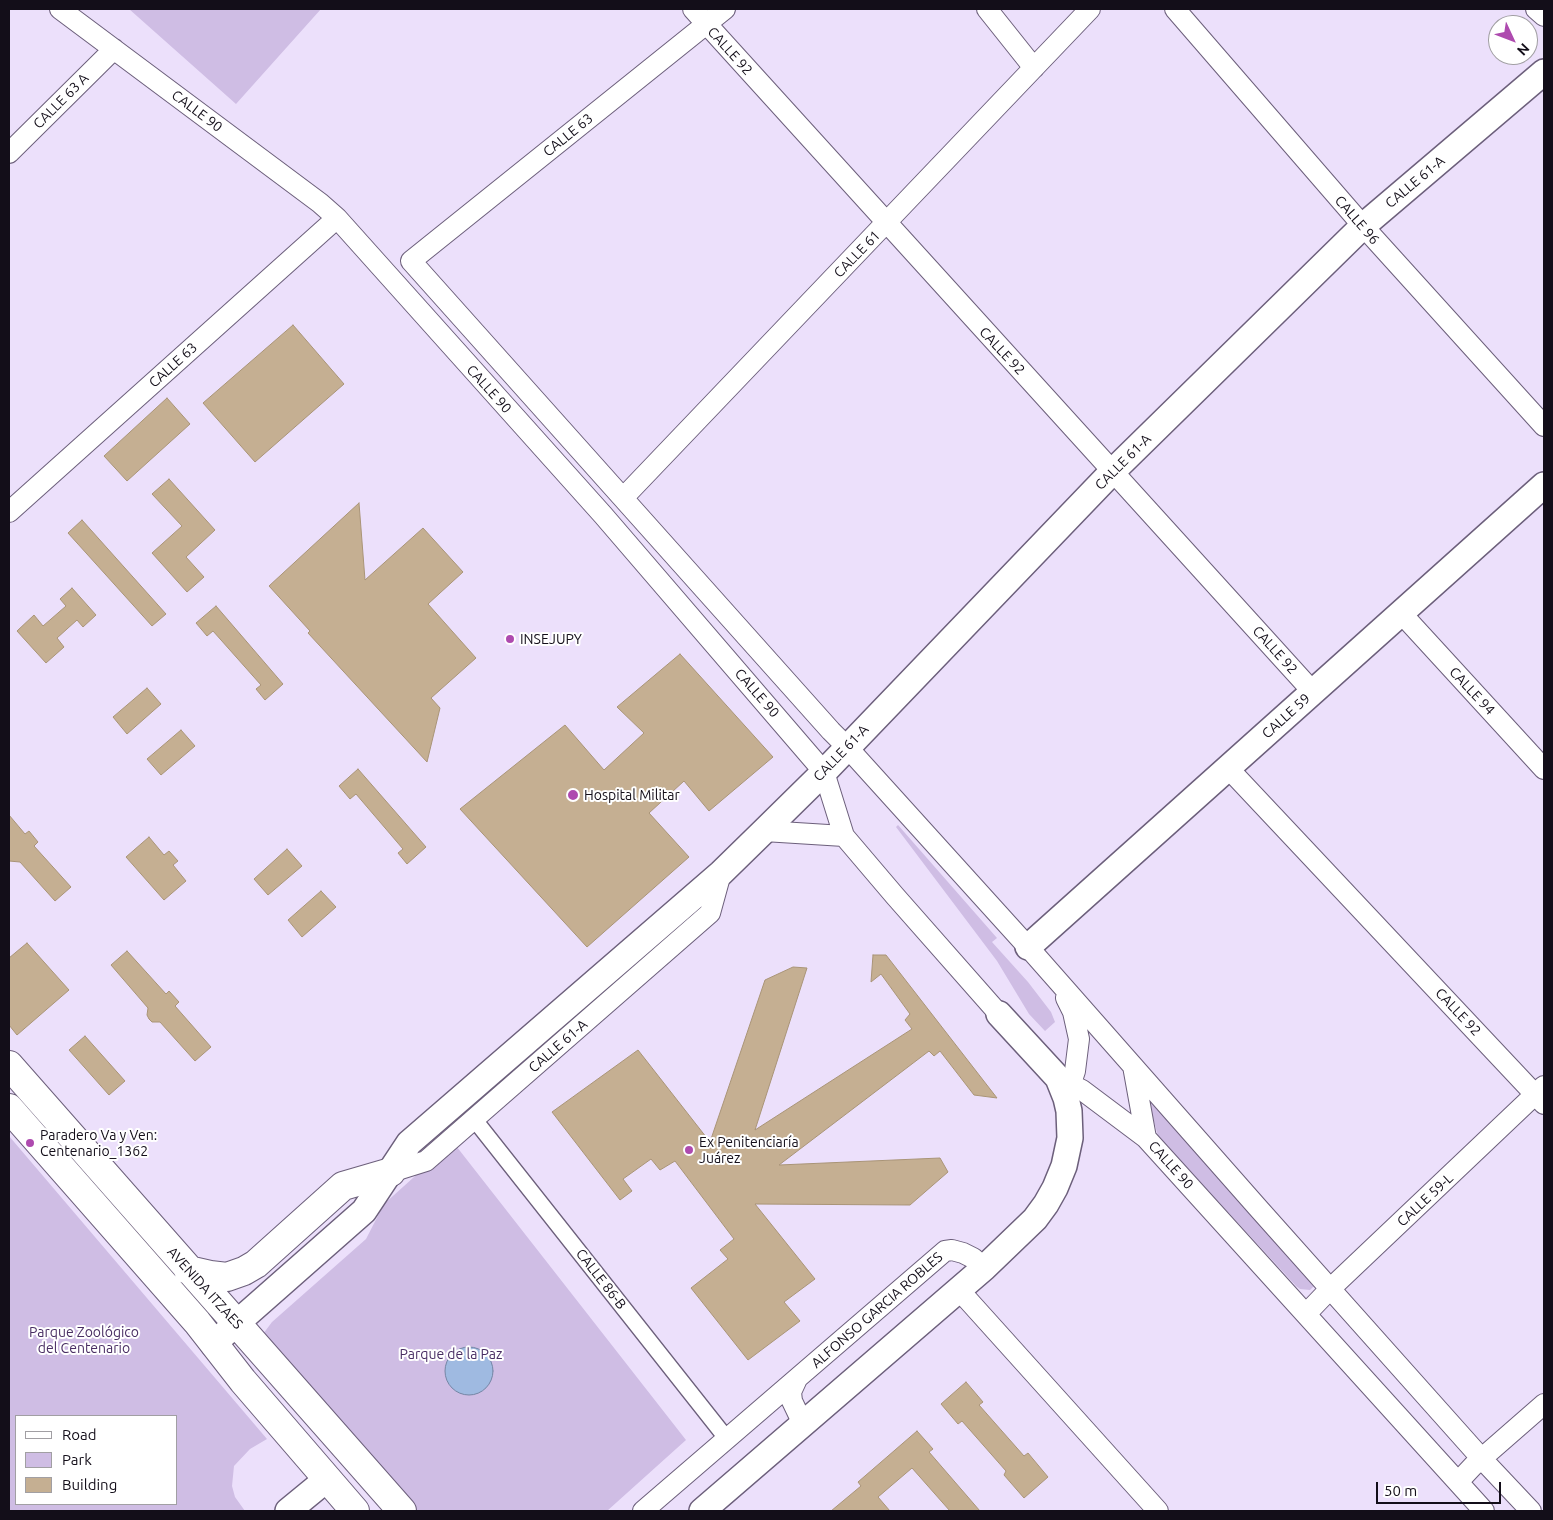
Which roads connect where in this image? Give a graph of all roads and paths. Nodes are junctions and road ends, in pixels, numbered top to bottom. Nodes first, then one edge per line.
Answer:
1 (60, 9) edge
2 (693, 9) edge
3 (725, 9) edge
4 (987, 9) edge
5 (1090, 9) edge
6 (1175, 9) edge
7 (1536, 9) edge
8 (1544, 16) edge
9 (706, 25) junction
10 (114, 49) junction
11 (1034, 68) junction
12 (1542, 78) edge
13 (9, 153) edge
14 (337, 218) junction
15 (886, 224) junction
16 (1363, 226) junction
17 (411, 261) joint
18 (1544, 426) edge
19 (1113, 471) junction
20 (1544, 485) edge
21 (623, 498) junction
22 (9, 512) edge
23 (1400, 613) junction
24 (1313, 692) junction
25 (847, 747) junction
26 (1228, 768) junction
27 (1544, 769) edge
28 (824, 772) junction
29 (764, 831) junction
30 (844, 836) junction
31 (721, 873) junction
32 (1028, 948) junction
33 (1054, 977) junction
34 (999, 1014) joint
35 (9, 1065) edge
36 (1133, 1066) junction
37 (1065, 1087) junction
38 (1541, 1095) edge
39 (9, 1108) edge
40 (474, 1120) junction
41 (1146, 1138) junction
42 (79, 1146) junction
43 (56, 1161) junction
44 (391, 1172) junction
45 (984, 1268) junction
46 (188, 1270) junction
47 (1330, 1289) junction
48 (959, 1290) junction
49 (1306, 1314) junction
50 (236, 1322) junction
51 (213, 1344) junction
52 (797, 1379) junction
53 (1544, 1404) edge
54 (803, 1424) junction
55 (727, 1438) junction
56 (1482, 1459) junction
57 (327, 1479) junction
58 (377, 1482) junction
59 (1458, 1482) junction
60 (288, 1511) edge
61 (355, 1511) edge
62 (402, 1511) edge
63 (643, 1511) edge
64 (702, 1511) edge
65 (1158, 1511) edge
66 (1484, 1511) edge
67 (1531, 1511) edge

1 - 10 street, CALLE 90
2 - 9 street, CALLE 92
3 - 9 street, CALLE 63
4 - 11 street
5 - 11 street, CALLE 61
6 - 16 street, CALLE 96
7 - 8 street
9 - 15 street, CALLE 92
9 - 17 street, CALLE 63
10 - 13 street, CALLE 63 A
10 - 14 street, CALLE 90
11 - 15 street, CALLE 61
12 - 16 street, CALLE 61-A
14 - 22 street, CALLE 63
14 - 28 street, CALLE 90
15 - 19 street, CALLE 92
15 - 21 street, CALLE 61
16 - 18 street, CALLE 96
16 - 19 street, CALLE 61-A
17 - 21 street, CALLE 90
19 - 24 street, CALLE 92
19 - 25 street, CALLE 61-A
20 - 23 street, CALLE 59
21 - 25 street, CALLE 90
23 - 24 street, CALLE 59
23 - 27 street, CALLE 94
24 - 26 street, CALLE 59
25 - 28 street, CALLE 61-A
25 - 32 street, CALLE 90
26 - 32 street, CALLE 59
26 - 38 street, CALLE 92
28 - 29 street, CALLE 61-A
28 - 30 street, CALLE 90
29 - 30 street
29 - 31 street, CALLE 61-A
30 - 34 street, CALLE 90
31 - 40 street, CALLE 61-A
31 - 44 street, CALLE 61-A
32 - 33 street, CALLE 90
33 - 36 street
33 - 37 street
34 - 37 street, CALLE 90
35 - 42 main road, AVENIDA ITZAES
36 - 41 street
36 - 47 street
37 - 41 street, CALLE 90
37 - 45 street
38 - 47 street, CALLE 59-L
39 - 43 main road, AVENIDA ITZAES
40 - 44 street, CALLE 61-A
40 - 55 street, CALLE 86-B
41 - 49 street, CALLE 90
42 - 43 main road
42 - 46 main road, AVENIDA ITZAES
43 - 51 main road, AVENIDA ITZAES
44 - 46 main road
44 - 50 street, CALLE 61-A
45 - 48 street
45 - 52 street, ALFONSO GARCIA ROBLES
46 - 50 main road, AVENIDA ITZAES
47 - 49 street, CALLE 59-L
47 - 56 street
48 - 54 street
48 - 65 street
49 - 59 street, CALLE 90
50 - 51 street, CALLE 61-A
50 - 58 main road, AVENIDA ITZAES
51 - 57 main road, AVENIDA ITZAES
52 - 54 street
52 - 55 street, ALFONSO GARCIA ROBLES
53 - 56 street
54 - 64 street
55 - 63 street, ALFONSO GARCIA ROBLES
56 - 59 street
56 - 67 street
57 - 58 main road
57 - 60 street
57 - 61 main road, AVENIDA ITZAES
58 - 62 main road, AVENIDA ITZAES
59 - 66 street, CALLE 90

